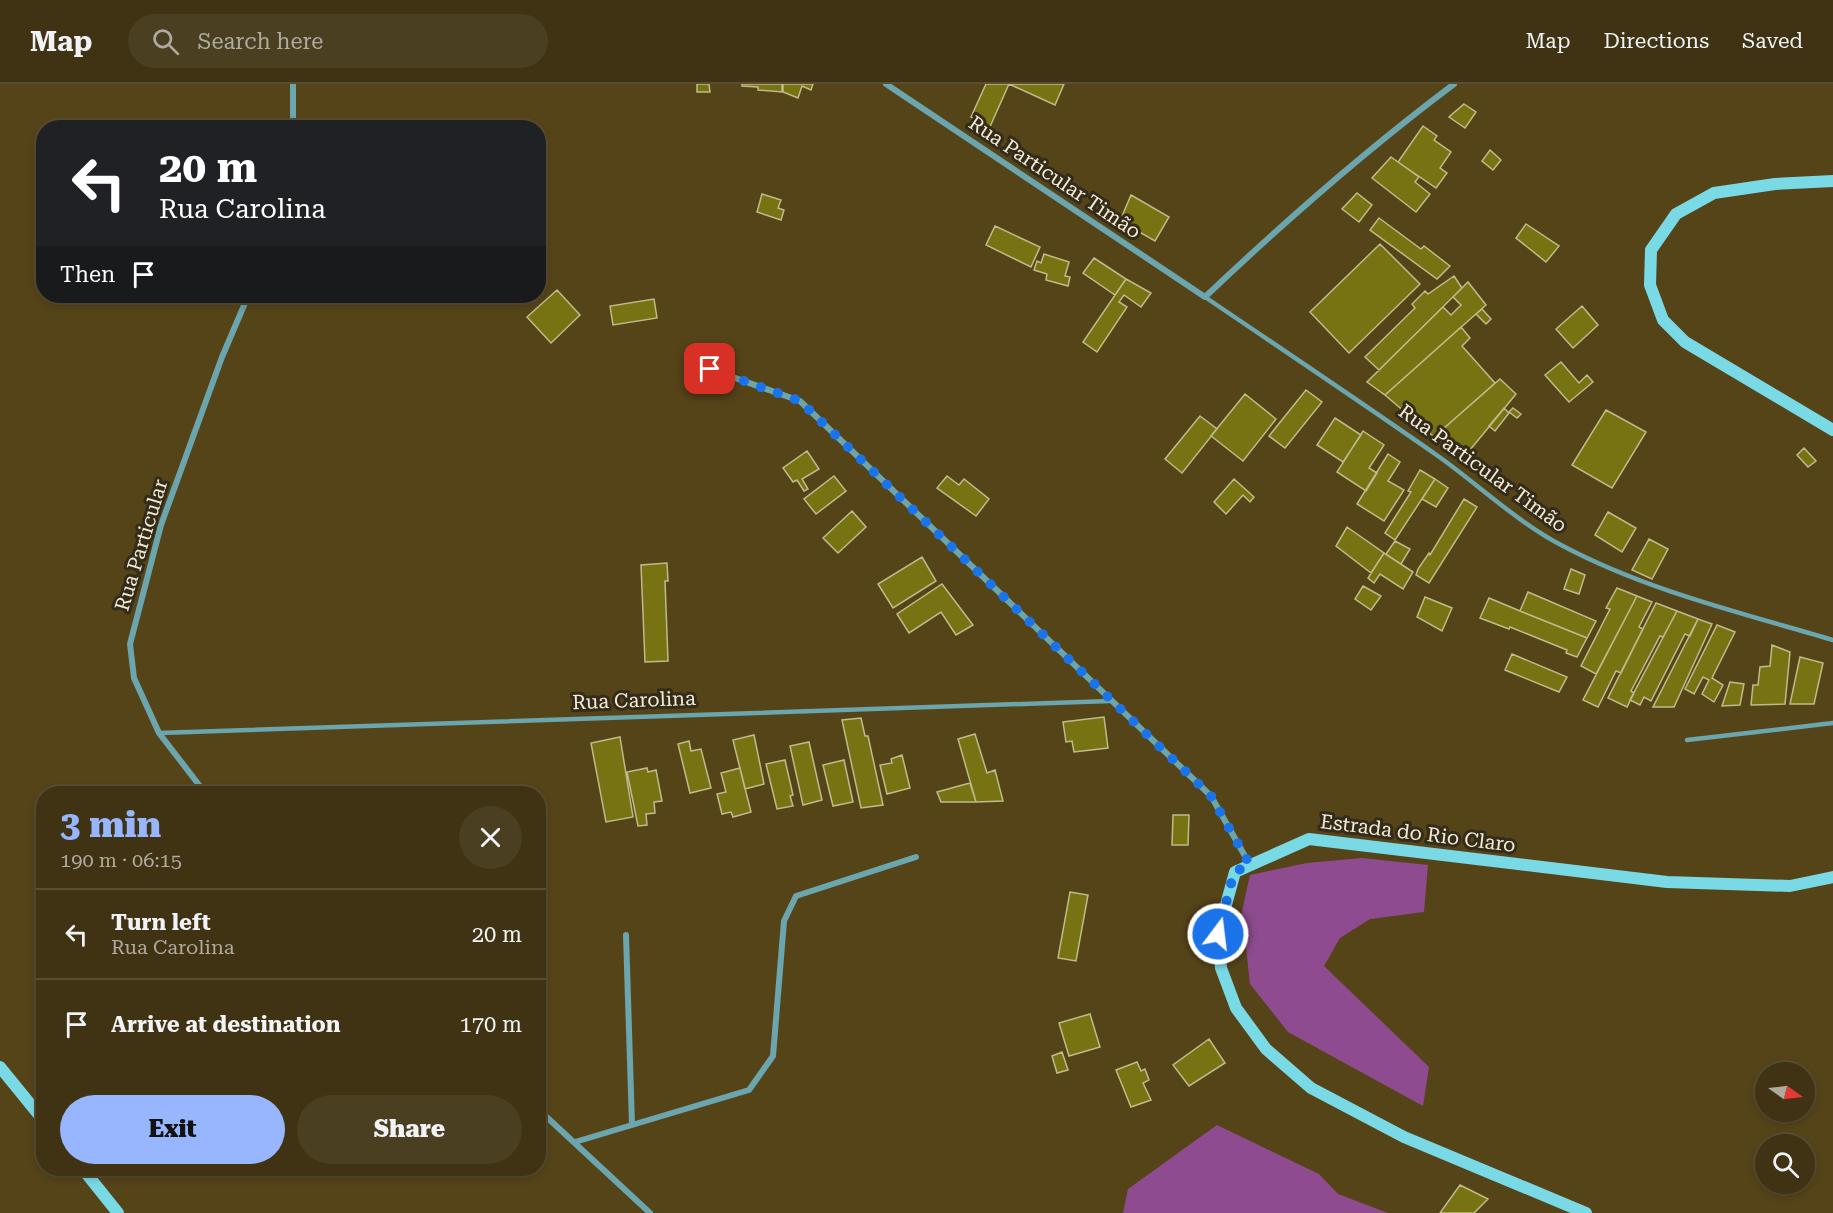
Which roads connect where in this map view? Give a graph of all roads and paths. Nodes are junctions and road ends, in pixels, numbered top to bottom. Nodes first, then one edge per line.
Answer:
1 (293, 84) edge
2 (886, 84) edge
3 (1454, 84) edge
4 (293, 120) edge
5 (1833, 181) edge
6 (1205, 297) junction
7 (245, 303) edge
8 (710, 369) dead end
9 (1833, 430) edge
10 (1833, 640) edge
11 (1110, 701) junction
12 (1833, 723) edge
13 (159, 733) junction
14 (1687, 740) dead end
15 (200, 786) edge
16 (916, 857) dead end
17 (1250, 865) junction
18 (1833, 877) edge
19 (626, 935) dead end
20 (0, 1067) edge
21 (36, 1111) edge
22 (546, 1116) edge
23 (632, 1125) junction
24 (575, 1142) junction
25 (88, 1176) edge
26 (118, 1213) edge
27 (650, 1213) edge
28 (1586, 1213) edge

1 - 4 street
2 - 6 street, Rua Particular Timão
3 - 6 street
5 - 9 main road
6 - 10 lane, Rua Particular Timão
7 - 13 street, Rua Particular
8 - 11 street
11 - 13 lane, Rua Carolina
11 - 17 street
12 - 14 lane
13 - 15 street, Rua Particular
16 - 23 street
17 - 18 main road, Estrada do Rio Claro
17 - 28 main road, Estrada do Rio Claro
19 - 23 street
20 - 21 main road
22 - 24 street
23 - 24 street
24 - 27 street
25 - 26 main road

